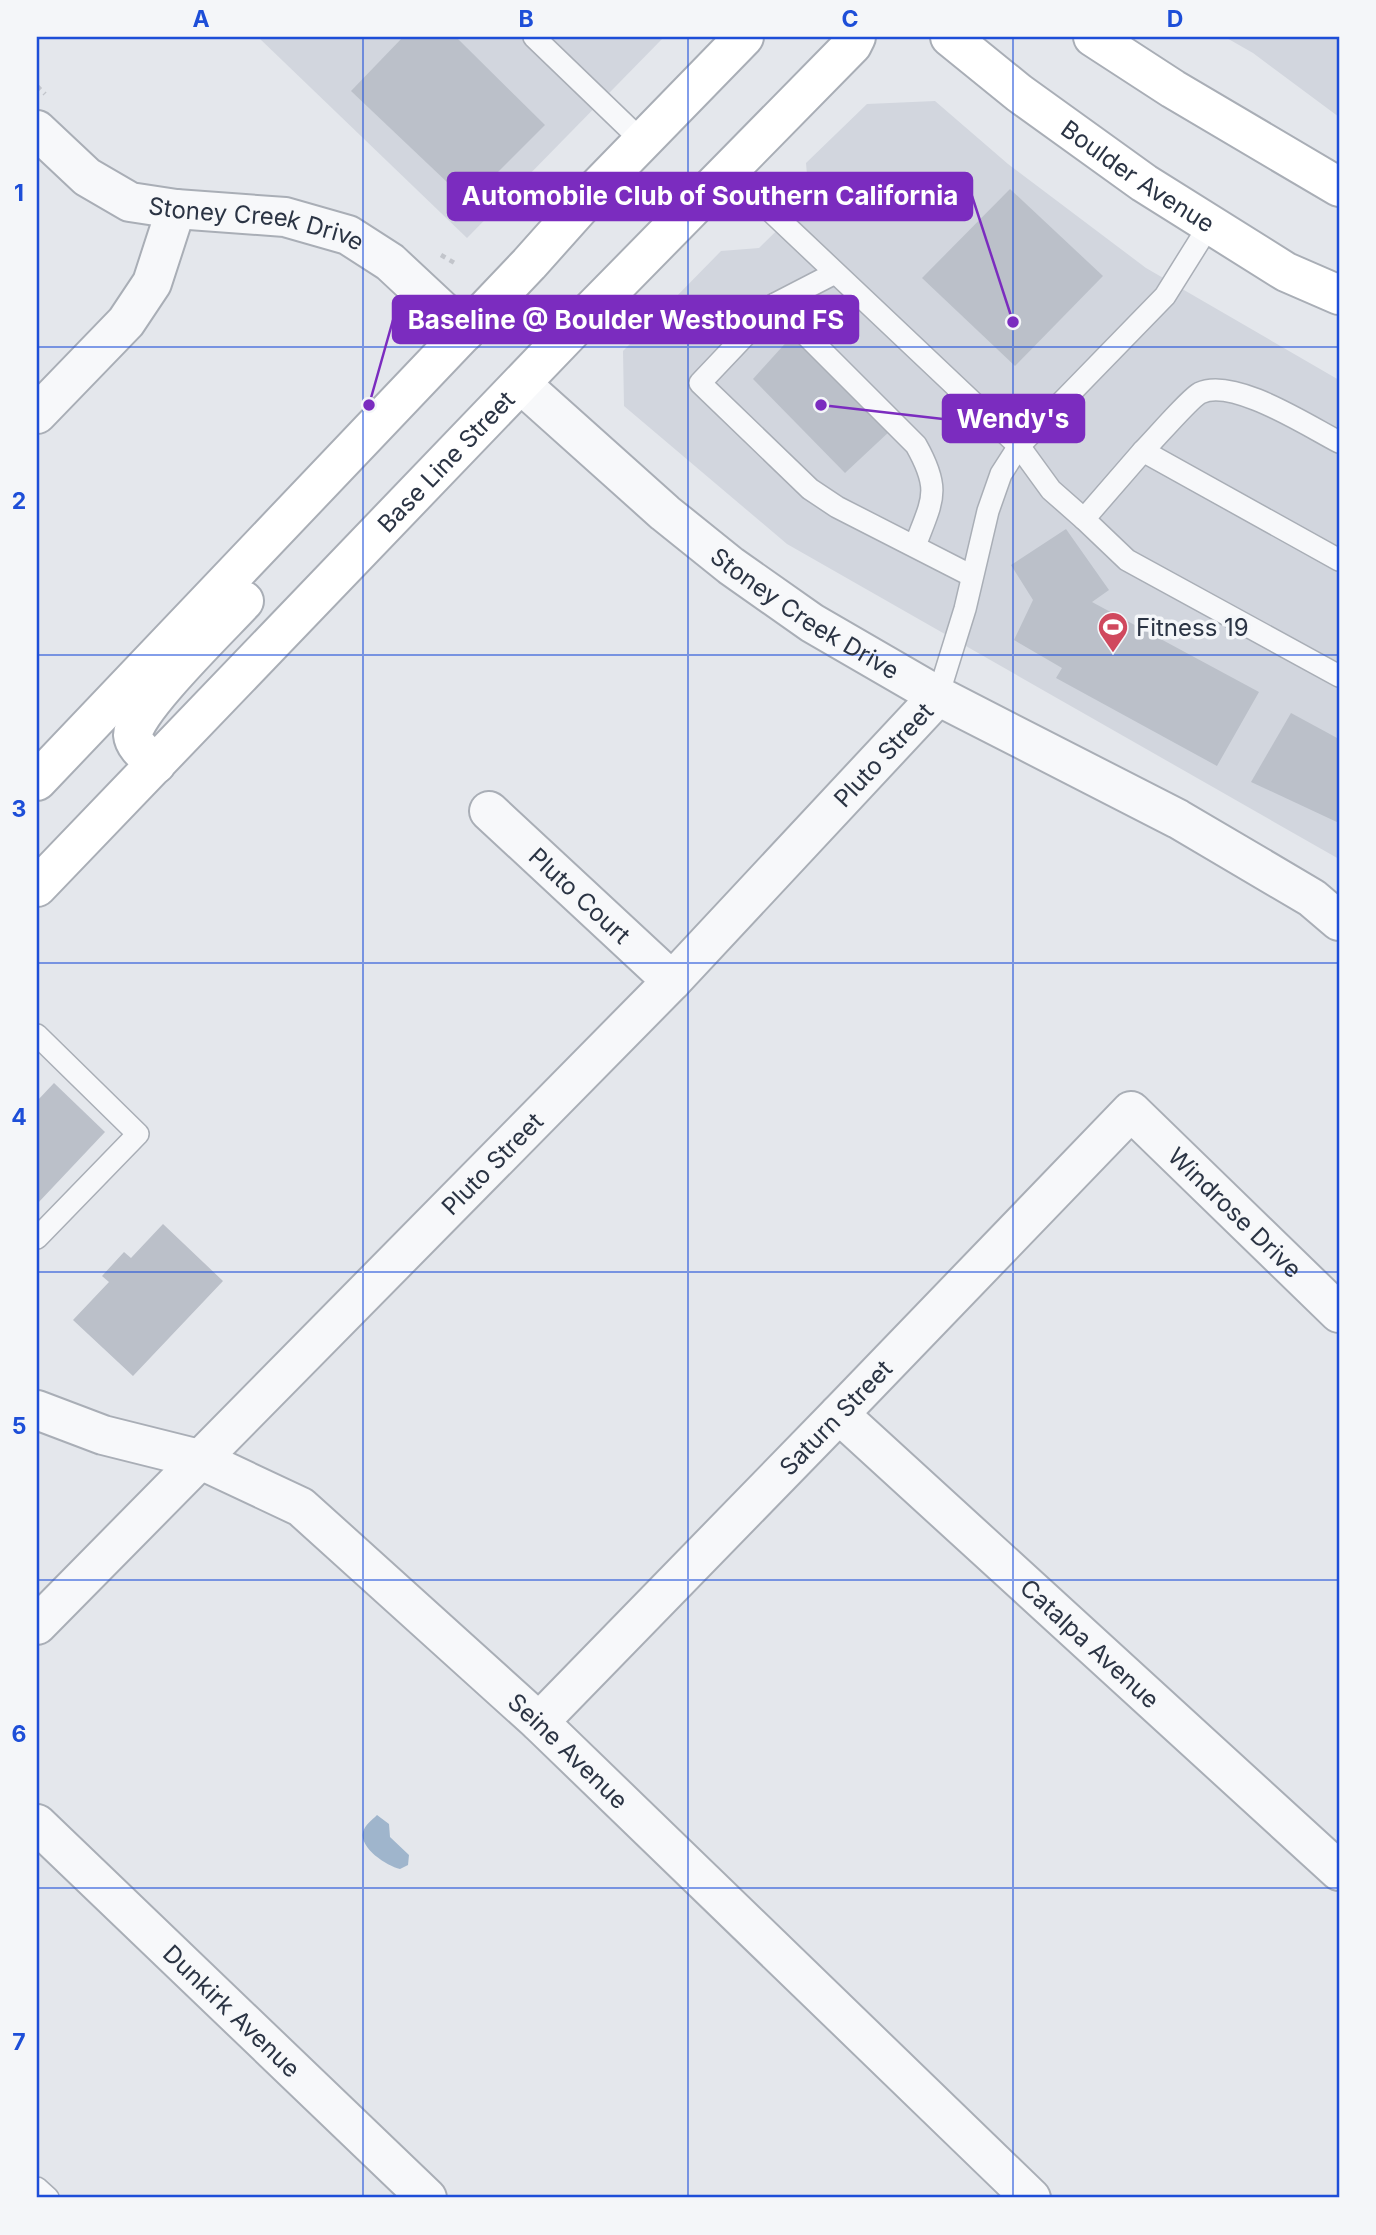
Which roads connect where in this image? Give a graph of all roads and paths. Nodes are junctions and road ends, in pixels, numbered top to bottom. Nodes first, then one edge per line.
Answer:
1 (534, 37) edge
2 (744, 37) edge
3 (856, 37) edge
4 (950, 37) edge
5 (1093, 37) edge
6 (37, 130) edge
7 (642, 141) junction
8 (727, 170) junction
9 (1338, 185) edge
10 (176, 209) junction
11 (1210, 224) junction
12 (835, 273) junction
13 (1339, 295) edge
14 (775, 304) junction
15 (465, 332) junction
16 (521, 384) junction
17 (37, 414) edge
18 (1339, 442) edge
19 (1019, 446) junction
20 (1143, 451) junction
21 (1084, 519) junction
22 (261, 545) junction
23 (915, 546) junction
24 (1339, 560) edge
25 (972, 576) junction
26 (1339, 676) edge
27 (938, 696) junction
28 (156, 764) junction
29 (37, 781) edge
30 (489, 811) dead end
31 (37, 887) edge
32 (1339, 921) edge
33 (673, 981) junction
34 (37, 1035) edge
35 (1131, 1111) joint
36 (37, 1238) edge
37 (1339, 1312) edge
38 (37, 1410) edge
39 (839, 1414) junction
40 (198, 1459) junction
41 (37, 1625) edge
42 (538, 1722) junction
43 (37, 1824) edge
44 (1339, 1871) edge
45 (37, 2188) edge
46 (48, 2198) edge
47 (427, 2198) edge
48 (1031, 2198) edge

1 - 7 lane
2 - 7 main road
3 - 8 main road, Base Line Street
4 - 11 main road, Boulder Avenue
5 - 9 main road
6 - 10 street, Stoney Creek Drive
7 - 15 main road
8 - 12 lane
8 - 16 main road, Base Line Street
10 - 15 street, Stoney Creek Drive
10 - 17 street
11 - 13 main road, Boulder Avenue
11 - 19 lane
12 - 14 lane
12 - 19 lane
14 - 23 lane
14 - 23 lane
15 - 22 main road
16 - 27 street, Stoney Creek Drive
16 - 28 main road, Base Line Street
18 - 20 lane
19 - 21 lane
19 - 25 lane
20 - 21 lane
20 - 24 lane
21 - 26 lane
22 - 28 main road
22 - 29 main road
23 - 25 lane
25 - 27 lane
27 - 32 street, Stoney Creek Drive
27 - 33 street, Pluto Street
28 - 31 main road, Base Line Street
30 - 33 street, Pluto Court
33 - 40 street, Pluto Street
34 - 36 lane
35 - 37 street, Windrose Drive
35 - 39 street, Saturn Street
38 - 40 street, Seine Avenue
39 - 42 street, Saturn Street
39 - 44 street, Catalpa Avenue
40 - 41 street, Pluto Street
40 - 42 street, Seine Avenue
42 - 48 street, Seine Avenue
43 - 47 street, Dunkirk Avenue
45 - 46 lane

